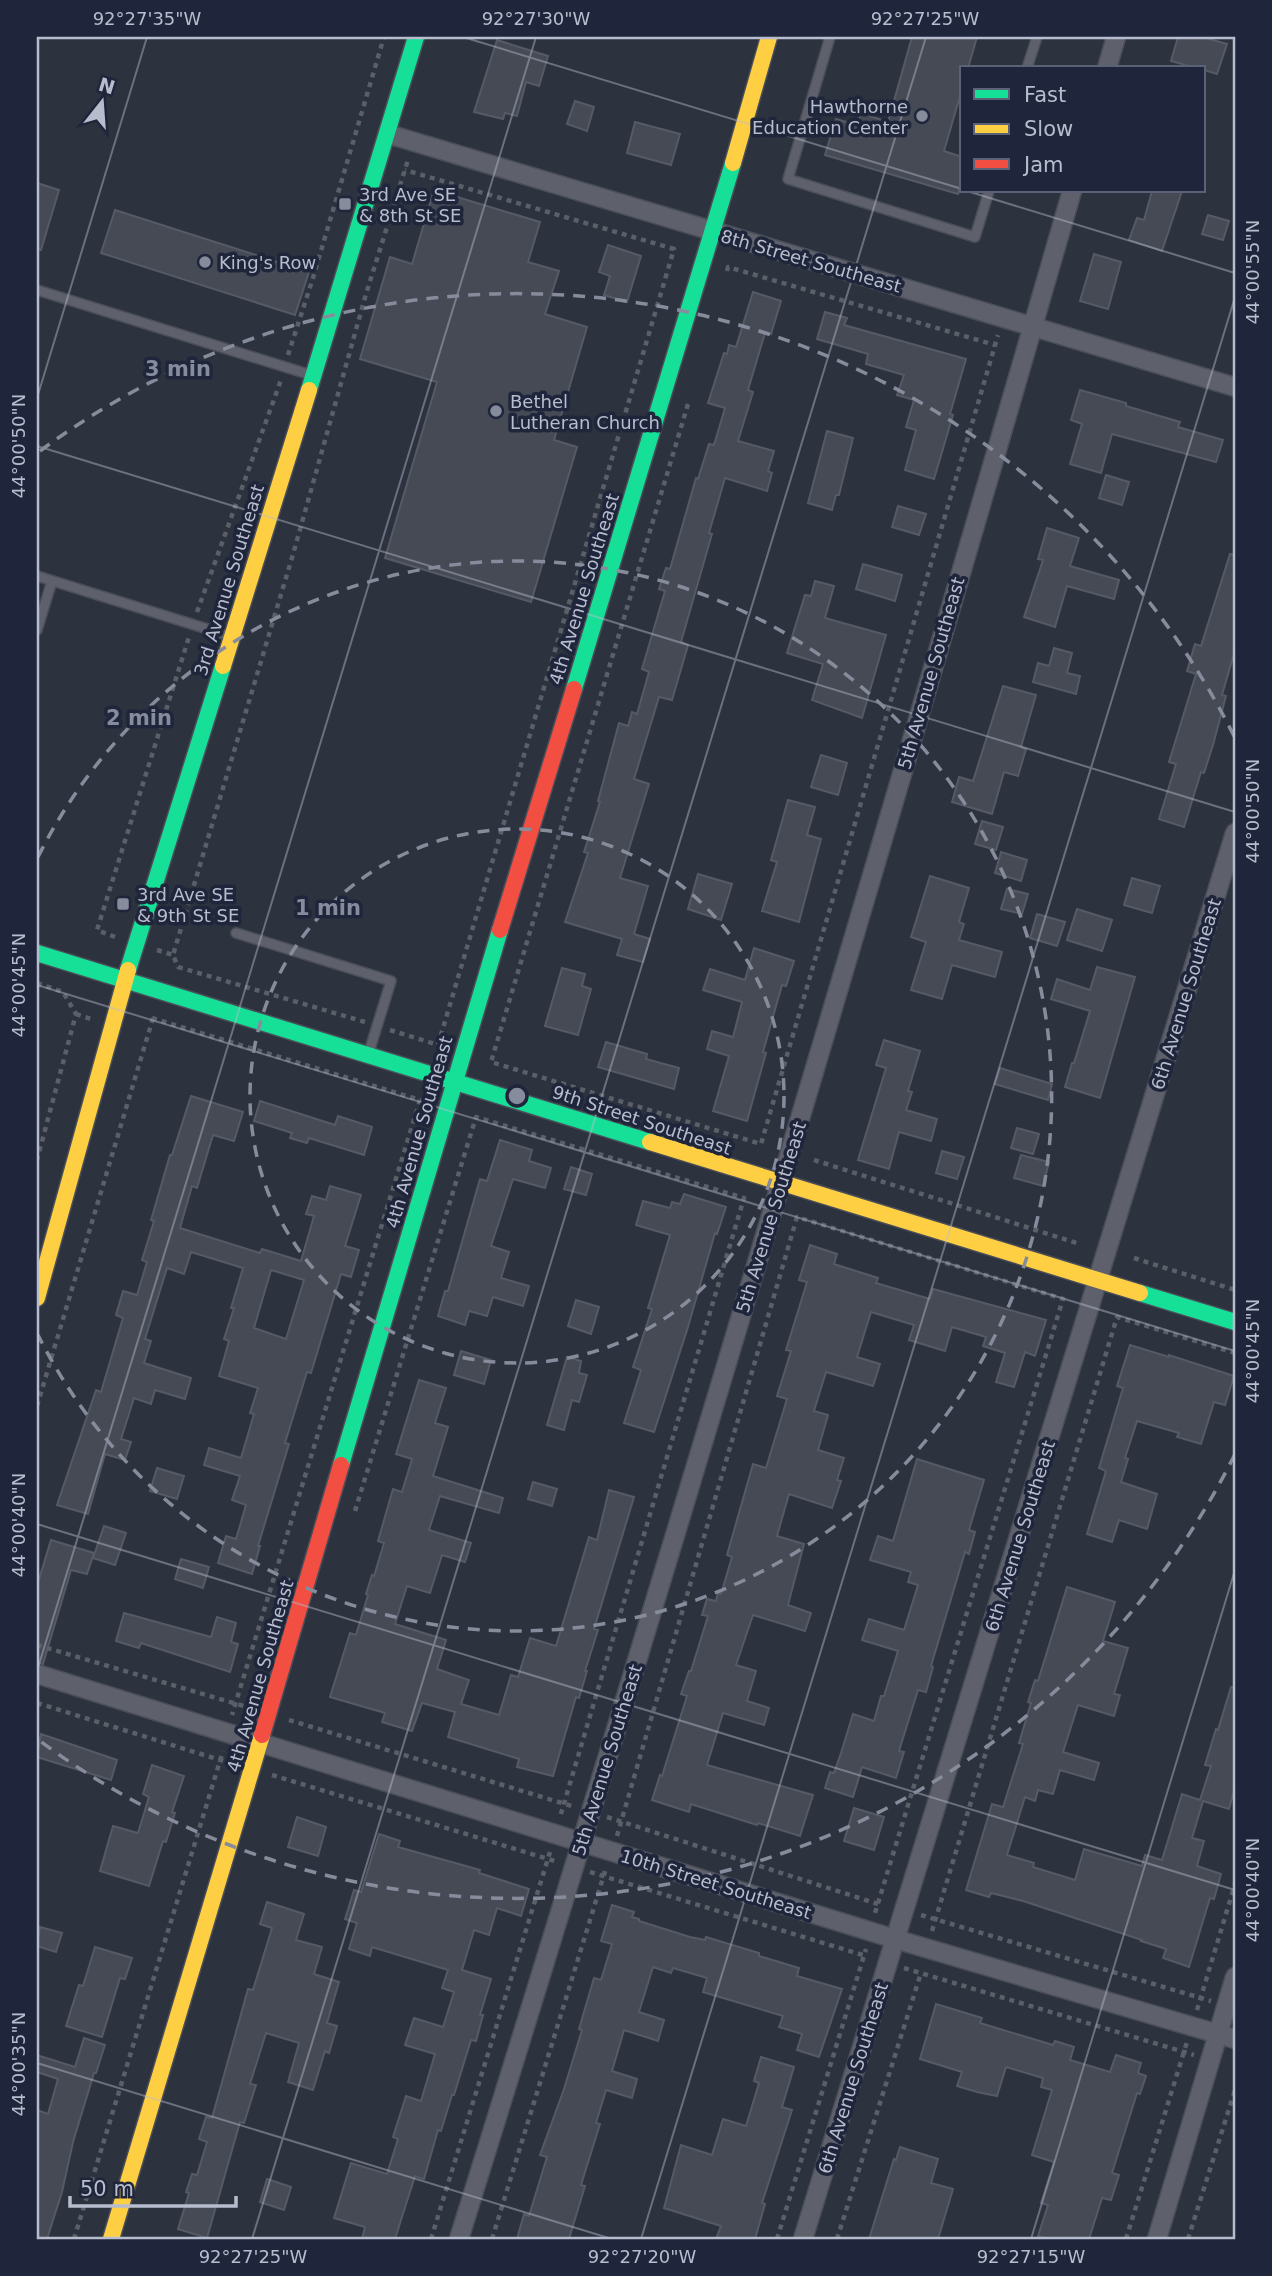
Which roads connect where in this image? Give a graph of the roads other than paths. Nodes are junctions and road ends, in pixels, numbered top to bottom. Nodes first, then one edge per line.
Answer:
1 (416, 37) edge
2 (769, 37) edge
3 (830, 37) edge
4 (1037, 37) edge
5 (1116, 37) edge
6 (1028, 66) edge
7 (1108, 66) edge
8 (388, 134) junction
9 (989, 192) edge
10 (1072, 192) edge
11 (713, 233) junction
12 (37, 290) edge
13 (1033, 325) junction
14 (311, 375) junction
15 (1235, 387) edge
16 (37, 576) edge
17 (52, 581) junction
18 (37, 630) edge
19 (231, 636) junction
20 (1235, 833) edge
21 (236, 933) dead end
22 (37, 953) edge
23 (125, 981) junction
24 (368, 1055) junction
25 (454, 1081) junction
26 (781, 1184) junction
27 (1098, 1281) junction
28 (37, 1298) edge
29 (1235, 1322) edge
30 (37, 1674) edge
31 (260, 1743) junction
32 (582, 1843) junction
33 (895, 1939) junction
34 (1235, 1977) edge
35 (1227, 2037) edge
36 (111, 2239) edge
37 (459, 2239) edge
38 (803, 2239) edge
39 (1157, 2239) edge

1 - 8 street, 3rd Avenue Southeast
2 - 11 street, 4th Avenue Southeast
3 - 9 lane
4 - 6 lane
5 - 7 street
8 - 11 street, 8th Street Southeast
8 - 14 street, 3rd Avenue Southeast
10 - 13 street, 5th Avenue Southeast
11 - 13 street, 8th Street Southeast
11 - 25 street, 4th Avenue Southeast
12 - 14 lane
13 - 15 street, 8th Street Southeast
13 - 26 street, 5th Avenue Southeast
14 - 19 street, 3rd Avenue Southeast
16 - 17 lane
17 - 18 lane
17 - 19 lane
19 - 23 street, 3rd Avenue Southeast
20 - 27 street, 6th Avenue Southeast
21 - 24 lane
22 - 23 street, 9th Street Southeast
23 - 24 street, 9th Street Southeast
23 - 28 street, 3rd Avenue Southeast
24 - 25 street, 9th Street Southeast
25 - 26 street, 9th Street Southeast
25 - 31 street, 4th Avenue Southeast
26 - 27 street, 9th Street Southeast
26 - 32 street, 5th Avenue Southeast
27 - 29 street, 9th Street Southeast
27 - 33 street, 6th Avenue Southeast
30 - 31 street, 10th Street Southeast
31 - 32 street, 10th Street Southeast
31 - 36 street, 4th Avenue Southeast
32 - 33 street, 10th Street Southeast
32 - 37 street, 5th Avenue Southeast
33 - 35 street, 10th Street Southeast
33 - 38 street, 6th Avenue Southeast
34 - 35 street
35 - 39 street

